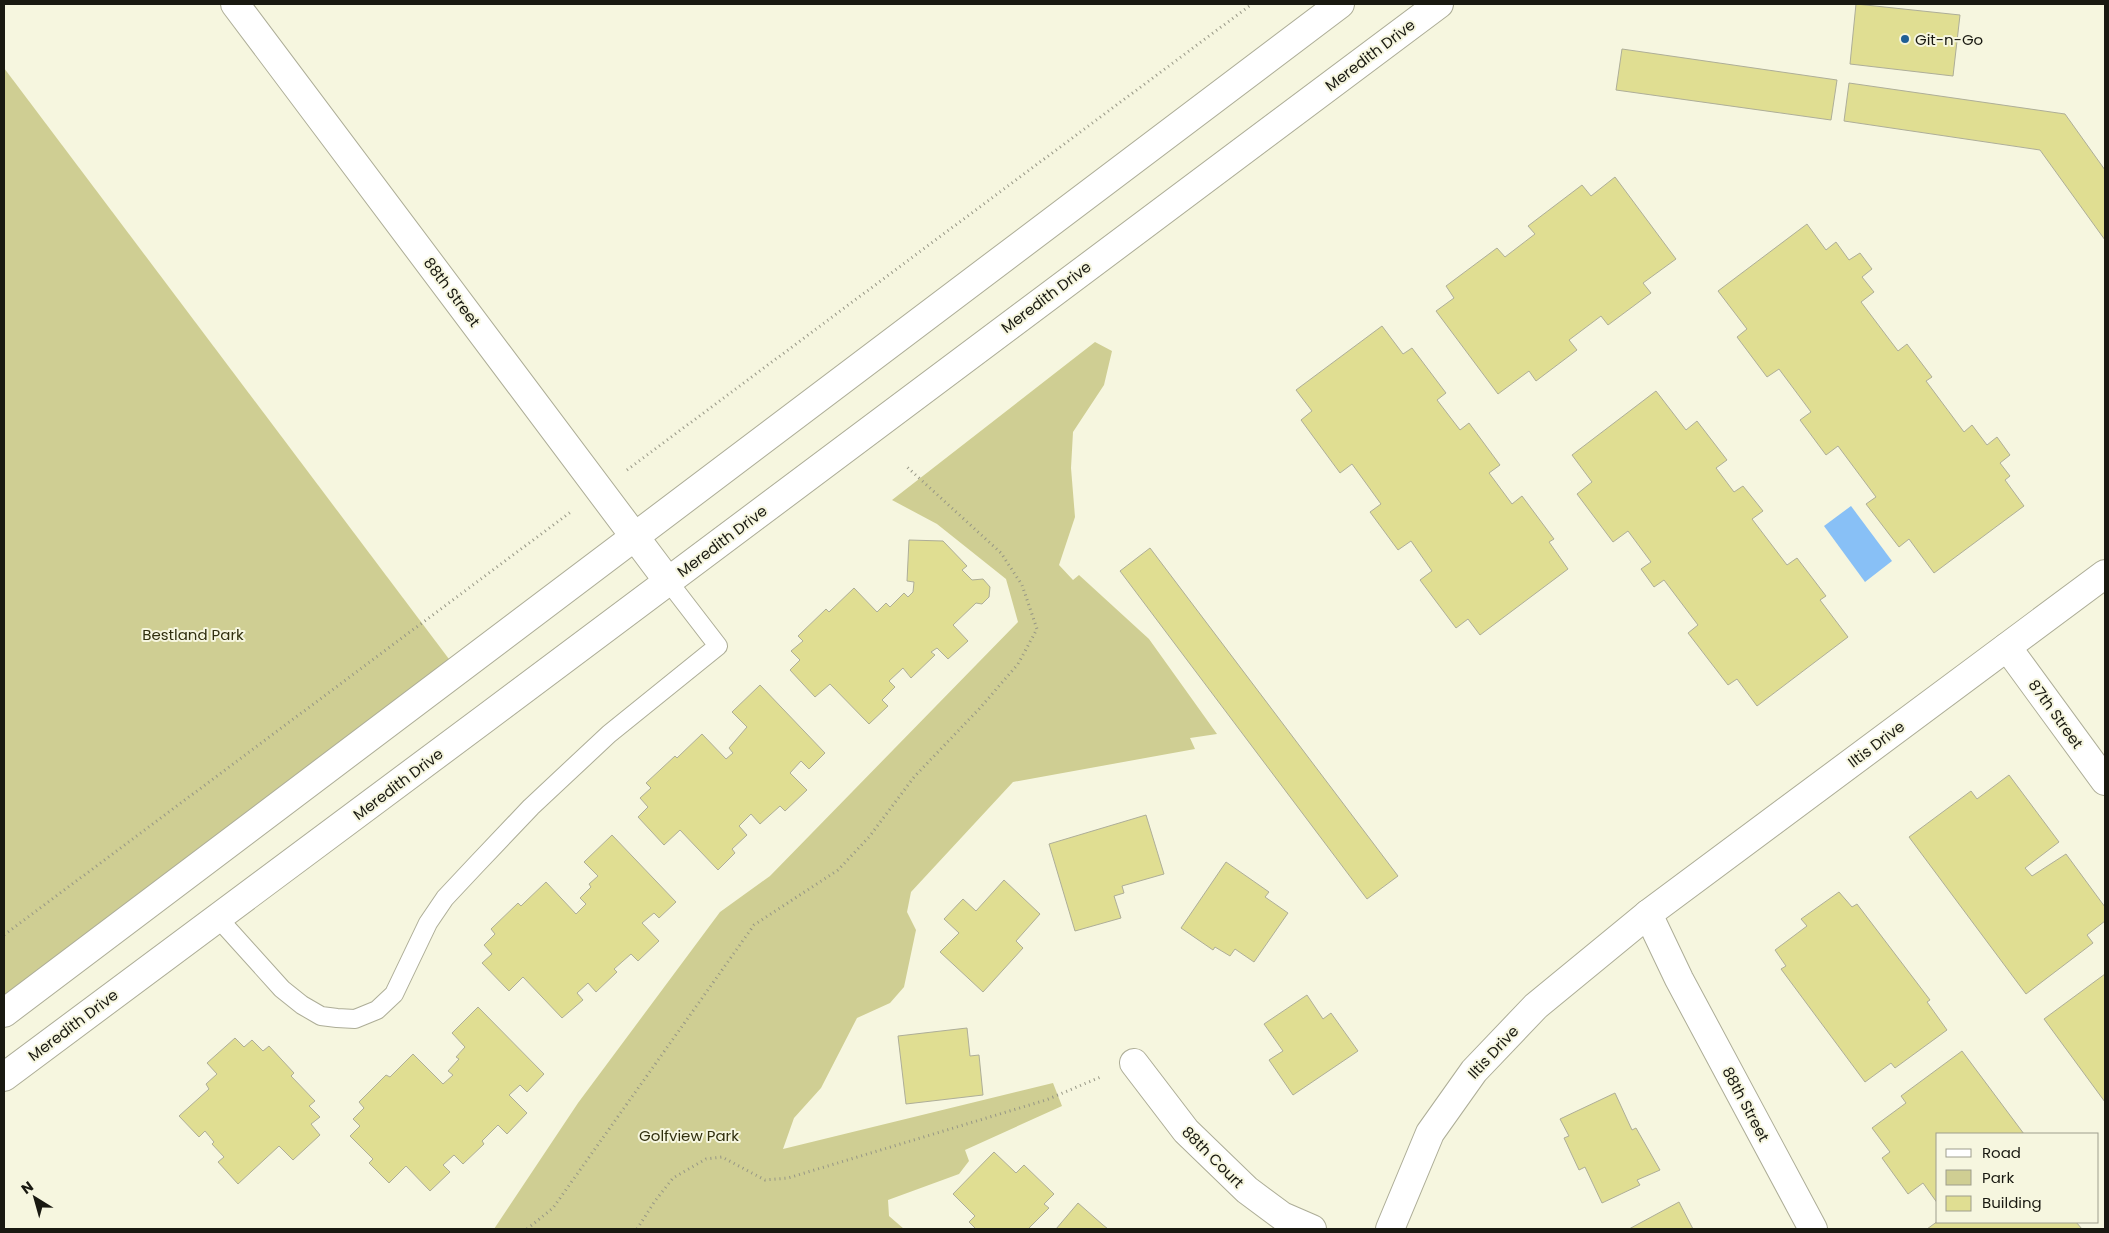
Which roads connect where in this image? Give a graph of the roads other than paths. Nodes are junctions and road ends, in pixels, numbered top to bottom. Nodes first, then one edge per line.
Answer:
1 (235, 4) edge
2 (1340, 4) edge
3 (1439, 4) edge
4 (635, 537) junction
5 (2105, 574) edge
6 (668, 581) junction
7 (2007, 647) junction
8 (2105, 781) edge
9 (1648, 914) junction
10 (218, 918) junction
11 (4, 1013) edge
12 (1134, 1063) road end
13 (4, 1077) edge
14 (1312, 1229) edge
15 (1390, 1229) edge
16 (1813, 1229) edge

1 - 4 main road, 88th Street
2 - 4 main road
3 - 6 main road, Meredith Drive
4 - 6 main road, 88th Street
4 - 11 main road
5 - 7 main road, Iltis Drive
6 - 10 main road, Meredith Drive
6 - 10 lane
7 - 8 main road, 87th Street
7 - 9 main road, Iltis Drive
9 - 15 main road, Iltis Drive
9 - 16 main road, 88th Street
10 - 13 main road, Meredith Drive
12 - 14 main road, 88th Court

